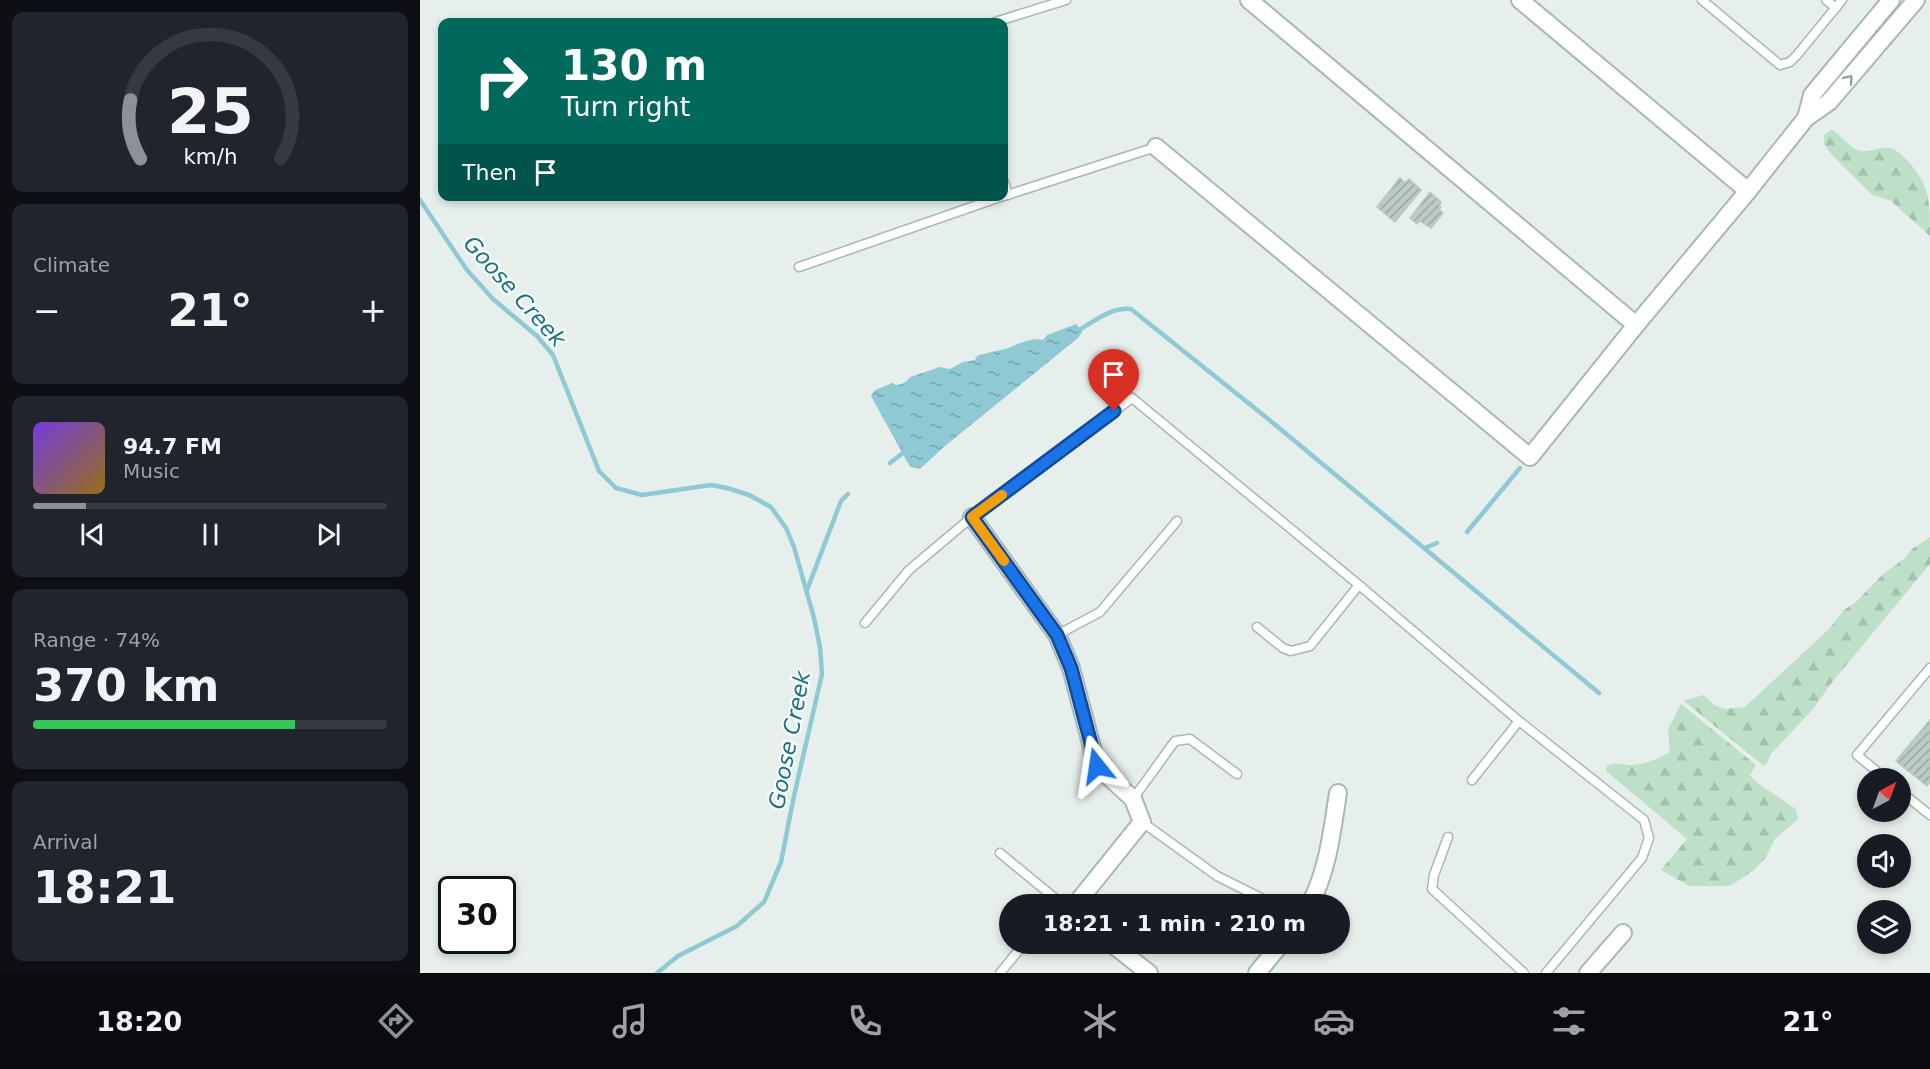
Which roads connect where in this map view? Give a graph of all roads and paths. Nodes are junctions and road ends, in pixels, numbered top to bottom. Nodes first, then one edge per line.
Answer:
1 (1066, 0) edge
2 (1249, 0) edge
3 (1520, 0) edge
4 (1702, 0) edge
5 (1826, 0) edge
6 (1842, 0) edge
7 (1891, 0) edge
8 (1916, 0) edge
9 (1836, 8) junction
10 (1008, 18) edge
11 (1806, 118) junction
12 (1156, 147) joint
13 (1748, 191) junction
14 (1008, 195) edge
15 (990, 201) edge
16 (799, 267) dead end
17 (1636, 325) junction
18 (972, 517) junction
19 (1177, 521) dead end
20 (1359, 585) junction
21 (865, 623) dead end
22 (1257, 627) dead end
23 (1057, 635) junction
24 (1930, 668) edge
25 (1519, 721) junction
26 (1873, 768) edge
27 (1237, 774) dead end
28 (1472, 780) dead end
29 (1338, 793) dead end
30 (1133, 799) junction
31 (1911, 800) edge
32 (1930, 815) edge
33 (1142, 822) junction
34 (1448, 837) dead end
35 (1000, 853) dead end
36 (1051, 894) edge
37 (1073, 894) edge
38 (1253, 894) edge
39 (1315, 894) edge
40 (1623, 933) dead end
41 (1016, 954) edge
42 (1125, 954) edge
43 (1273, 954) edge
44 (1000, 973) edge
45 (1149, 973) edge
46 (1257, 973) edge
47 (1524, 973) edge
48 (1546, 973) edge
49 (1588, 973) edge

1 - 10 lane
2 - 17 street
3 - 13 street
4 - 9 lane
5 - 9 lane
6 - 9 lane
7 - 11 street
11 -> 8 street
11 - 13 street
12 - 14 lane
12 - 17 street
13 - 17 street
15 - 16 lane
18 - 20 lane
18 - 21 lane
18 - 23 street
19 - 23 lane
20 - 22 lane
20 - 25 lane
23 - 30 street
24 - 26 lane
25 - 28 lane
25 - 48 lane
27 - 30 lane
29 - 39 street
30 - 33 street
31 - 32 lane
33 - 37 street
33 - 38 lane
34 - 47 lane
35 - 36 lane
40 - 49 street
41 - 44 lane
42 - 45 street
43 - 46 street

